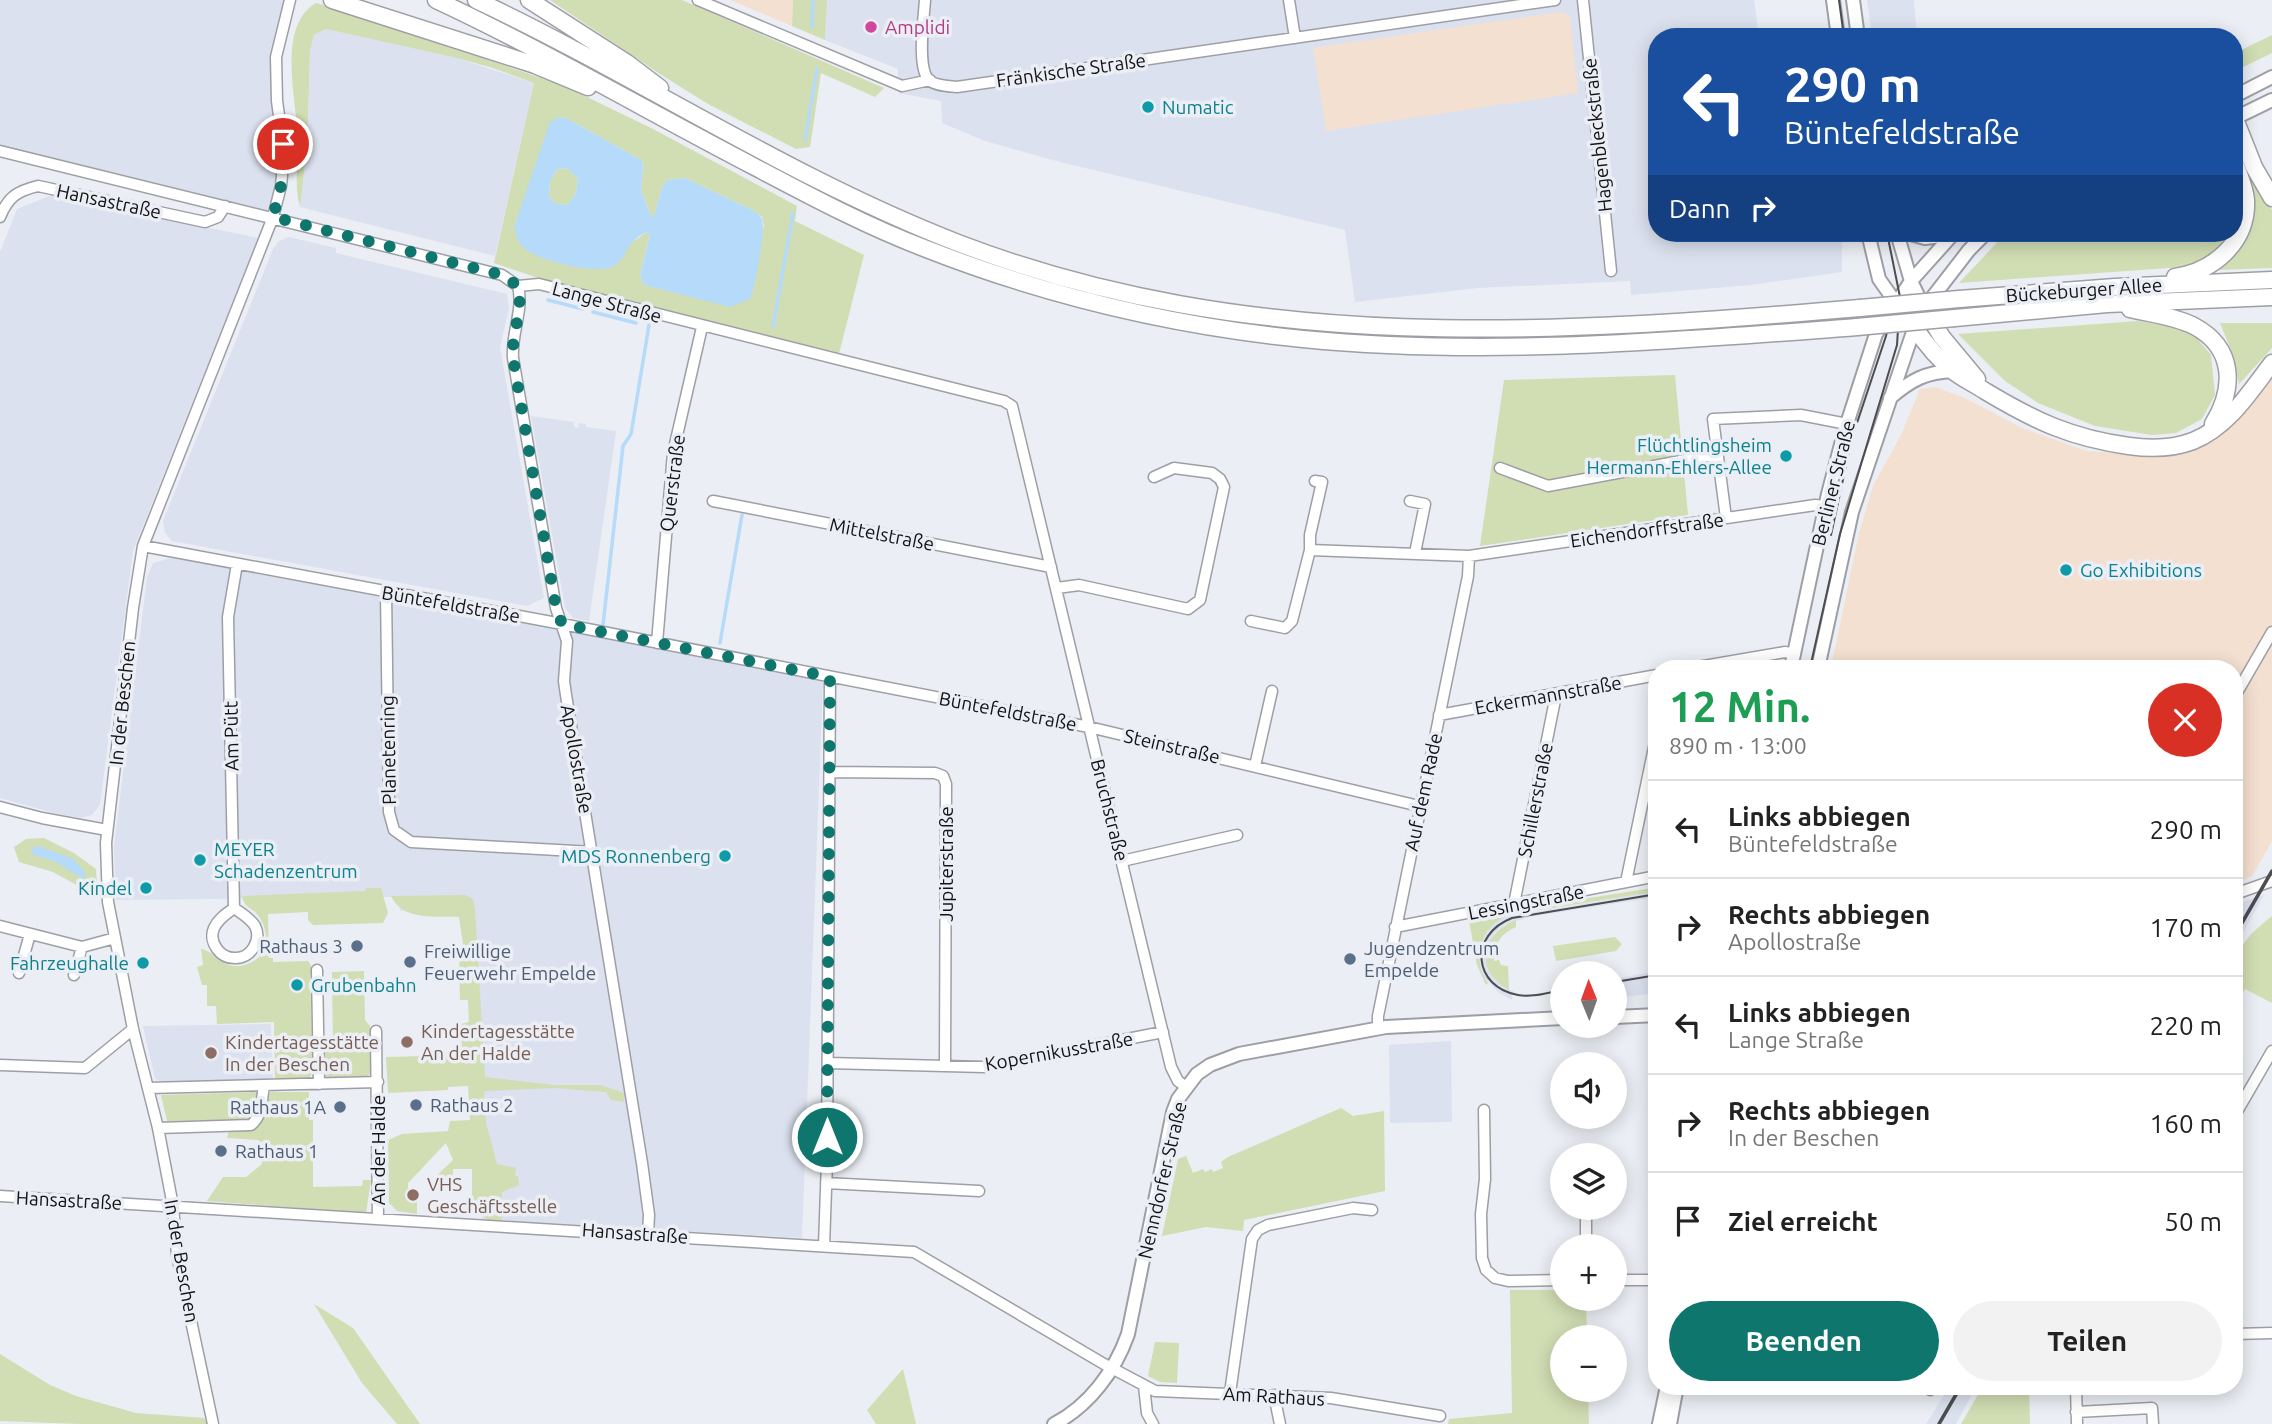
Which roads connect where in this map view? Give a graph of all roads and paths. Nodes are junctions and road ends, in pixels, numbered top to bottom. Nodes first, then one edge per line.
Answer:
1 (290, 0) edge
2 (332, 0) edge
3 (436, 0) edge
4 (476, 0) edge
5 (529, 0) edge
6 (698, 0) edge
7 (925, 0) edge
8 (1289, 0) edge
9 (1555, 0) edge
10 (1583, 0) edge
11 (1833, 0) edge
12 (1853, 0) edge
13 (1837, 28) edge
14 (1857, 28) edge
15 (1295, 38) junction
16 (2272, 77) edge
17 (930, 80) junction
18 (2243, 92) edge
19 (2272, 100) edge
20 (652, 113) junction
21 (2243, 115) edge
22 (698, 117) junction
23 (2243, 139) edge
24 (0, 151) edge
25 (2243, 186) edge
26 (2272, 198) edge
27 (225, 206) junction
28 (0, 217) edge
29 (273, 217) junction
30 (2243, 223) edge
31 (1870, 242) edge
32 (1900, 242) edge
33 (1945, 242) edge
34 (1977, 242) edge
35 (2234, 242) edge
36 (1611, 271) dead end
37 (2272, 280) edge
38 (1911, 281) junction
39 (518, 286) junction
40 (2116, 288) junction
41 (2272, 297) edge
42 (1895, 304) junction
43 (2107, 304) junction
44 (1924, 308) junction
45 (1934, 326) junction
46 (702, 327) junction
47 (1914, 327) junction
48 (1879, 329) junction
49 (2272, 363) edge
50 (1953, 371) junction
51 (1991, 394) junction
52 (1890, 398) junction
53 (1012, 406) joint
54 (1847, 424) junction
55 (2205, 435) junction
56 (1718, 454) junction
57 (1500, 468) dead end
58 (1154, 477) dead end
59 (1315, 481) dead end
60 (1410, 500) dead end
61 (1826, 500) junction
62 (713, 501) dead end
63 (1726, 518) junction
64 (143, 547) junction
65 (1310, 550) junction
66 (1415, 553) junction
67 (1469, 556) junction
68 (237, 564) junction
69 (1051, 567) junction
70 (1057, 588) junction
71 (386, 592) junction
72 (1251, 621) dead end
73 (562, 624) junction
74 (2272, 632) edge
75 (657, 643) junction
76 (1794, 654) junction
77 (1738, 660) edge
78 (1793, 660) edge
79 (1820, 660) edge
80 (830, 677) junction
81 (1648, 677) edge
82 (2243, 682) edge
83 (1272, 691) dead end
84 (1556, 695) junction
85 (1439, 715) junction
86 (1089, 727) junction
87 (1255, 766) junction
88 (830, 772) junction
89 (1648, 776) edge
90 (1419, 806) junction
91 (0, 807) edge
92 (107, 830) junction
93 (1237, 835) dead end
94 (593, 852) junction
95 (1122, 861) junction
96 (1648, 878) edge
97 (2272, 881) edge
98 (1626, 882) junction
99 (2243, 891) edge
100 (1514, 904) junction
101 (234, 908) junction
102 (0, 926) edge
103 (1395, 927) junction
104 (30, 934) junction
105 (115, 938) junction
106 (82, 947) junction
107 (317, 970) dead end
108 (19, 973) dead end
109 (75, 975) dead end
110 (1648, 1015) edge
111 (1628, 1016) edge
112 (1550, 1019) edge
113 (1378, 1028) junction
114 (133, 1029) junction
115 (376, 1031) dead end
116 (1163, 1032) junction
117 (2272, 1051) edge
118 (828, 1063) junction
119 (0, 1065) edge
120 (945, 1066) junction
121 (377, 1082) junction
122 (319, 1084) junction
123 (264, 1086) junction
124 (1186, 1087) junction
125 (148, 1088) junction
126 (2243, 1101) edge
127 (1484, 1110) dead end
128 (158, 1128) junction
129 (826, 1183) junction
130 (979, 1191) dead end
131 (0, 1196) edge
132 (173, 1206) junction
133 (1372, 1210) dead end
134 (378, 1218) junction
135 (648, 1234) junction
136 (824, 1246) junction
137 (1550, 1280) edge
138 (1627, 1280) edge
139 (1648, 1280) edge
140 (2272, 1333) edge
141 (2243, 1334) edge
142 (1114, 1368) junction
143 (1144, 1386) junction
144 (1230, 1393) junction
145 (1274, 1395) junction
146 (1665, 1395) edge
147 (1675, 1395) edge
148 (2076, 1395) edge
149 (2076, 1412) junction
150 (1440, 1416) dead end
151 (1057, 1423) edge
152 (213, 1424) edge
153 (1153, 1424) edge
154 (1280, 1424) edge
155 (1659, 1424) edge
156 (1670, 1424) edge
157 (2077, 1424) edge
158 (2153, 1424) edge

1 - 29 street, In der Beschen
2 - 20 highway
3 - 20 highway
4 - 22 highway
5 - 22 highway
6 - 17 street, Fränkische Straße
7 - 17 street
8 - 15 street
9 - 15 street, Fränkische Straße
10 - 36 street, Hagenbleckstraße
11 - 13 street
12 - 14 street
15 - 17 street, Fränkische Straße
16 - 18 street
19 - 21 street
20 - 43 highway, Bückeburger Allee, bridge
22 - 40 highway, Bückeburger Allee, bridge
23 - 26 highway
24 - 27 street, Lange Straße
25 - 30 highway
27 - 28 street, Hansastraße
27 - 29 street, Lange Straße
29 - 39 street, Lange Straße
29 - 64 street, In der Beschen
31 - 42 street
32 - 38 street
33 - 38 street, Berliner Straße
34 - 44 street, Berliner Straße
35 - 40 highway
37 - 40 highway, Bückeburger Allee
38 - 42 street, Berliner Straße
38 - 44 street
39 - 46 street, Lange Straße
39 - 73 street, Apollostraße
41 - 43 highway, Bückeburger Allee
42 - 47 street
42 - 48 street, Berliner Straße
43 - 55 highway
44 - 45 highway
44 - 47 street, Berliner Straße
45 - 47 street
45 - 51 highway
46 - 53 street, Lange Straße
46 - 75 street, Querstraße
47 - 48 street
47 - 50 highway
47 - 52 street, Berliner Straße
48 - 54 street, Berliner Straße
49 - 55 highway
50 - 51 highway
50 - 52 street
51 - 55 highway
52 - 79 street, Berliner Straße
53 - 69 street, Bruchstraße
54 - 56 street
54 - 61 street, Berliner Straße
56 - 57 street
56 - 63 street
58 - 70 street
59 - 65 street
60 - 66 street
61 - 63 street, Eichendorffstraße
61 - 76 street, Berliner Straße
62 - 69 street, Mittelstraße
63 - 67 street, Eichendorffstraße
64 - 68 street, Büntefeldstraße
64 - 92 street, In der Beschen
65 - 66 street, Eichendorffstraße
65 - 72 street
66 - 67 street, Eichendorffstraße
67 - 85 street, Auf dem Rade
68 - 71 street, Büntefeldstraße
68 - 101 street, Am Pütt
69 - 70 street, Bruchstraße
70 - 86 street, Bruchstraße
71 - 73 street, Büntefeldstraße
71 - 94 street, Planetenring
73 - 75 street, Büntefeldstraße
73 - 94 street, Apollostraße
74 - 82 street
75 - 80 street, Büntefeldstraße
76 - 77 street
76 - 78 street, Berliner Straße
80 - 86 street, Büntefeldstraße
80 - 88 street
81 - 84 street, Eckermannstraße
83 - 87 street
84 - 85 street, Eckermannstraße
84 - 100 street, Schillerstraße
85 - 90 street, Auf dem Rade
86 - 87 street, Steinstraße
86 - 95 street, Bruchstraße
87 - 90 street, Steinstraße
88 - 118 street
88 - 120 street, Jupiterstraße
89 - 98 street
90 - 103 street, Auf dem Rade
91 - 92 street
92 - 105 street, In der Beschen
93 - 95 street
94 - 135 street, Apollostraße
95 - 116 street, Bruchstraße
96 - 98 street, Lessingstraße
97 - 99 street
98 - 100 street, Lessingstraße
100 - 103 street, Lessingstraße
101 - 101 street
102 - 104 street
103 - 113 street, Auf dem Rade
104 - 106 street
104 - 108 street
105 - 106 street
105 - 114 street, In der Beschen
106 - 109 street
107 - 122 street
110 - 111 street
112 - 113 street, Nenndorfer Straße
113 - 124 street, Nenndorfer Straße
114 - 119 street
114 - 125 street, In der Beschen
115 - 121 street, An der Halde
116 - 120 street, Kopernikusstraße
116 - 124 street, Bruchstraße
117 - 126 street
118 - 120 street, Kopernikusstraße
118 - 129 street
121 - 122 street, An der Halde
121 - 134 street, An der Halde
122 - 123 street, An der Halde
123 - 125 street, An der Halde
123 - 128 street
124 - 142 street, Nenndorfer Straße
125 - 128 street, In der Beschen
127 - 137 street
128 - 132 street, In der Beschen
129 - 130 street
129 - 136 street
131 - 132 street, Hansastraße
132 - 134 street, Hansastraße
132 - 152 street, In der Beschen
133 - 144 street
134 - 135 street, Hansastraße
135 - 136 street, Hansastraße
136 - 142 street, Hansastraße
138 - 139 street
140 - 141 street
142 - 143 street, Am Rathaus
142 - 151 street, Nenndorfer Straße
143 - 144 street, Am Rathaus
143 - 153 street
144 - 145 street, Am Rathaus
145 - 150 street, Am Rathaus
145 - 154 street
146 - 155 street
147 - 156 street
148 - 149 street
149 - 157 street
149 - 158 street

